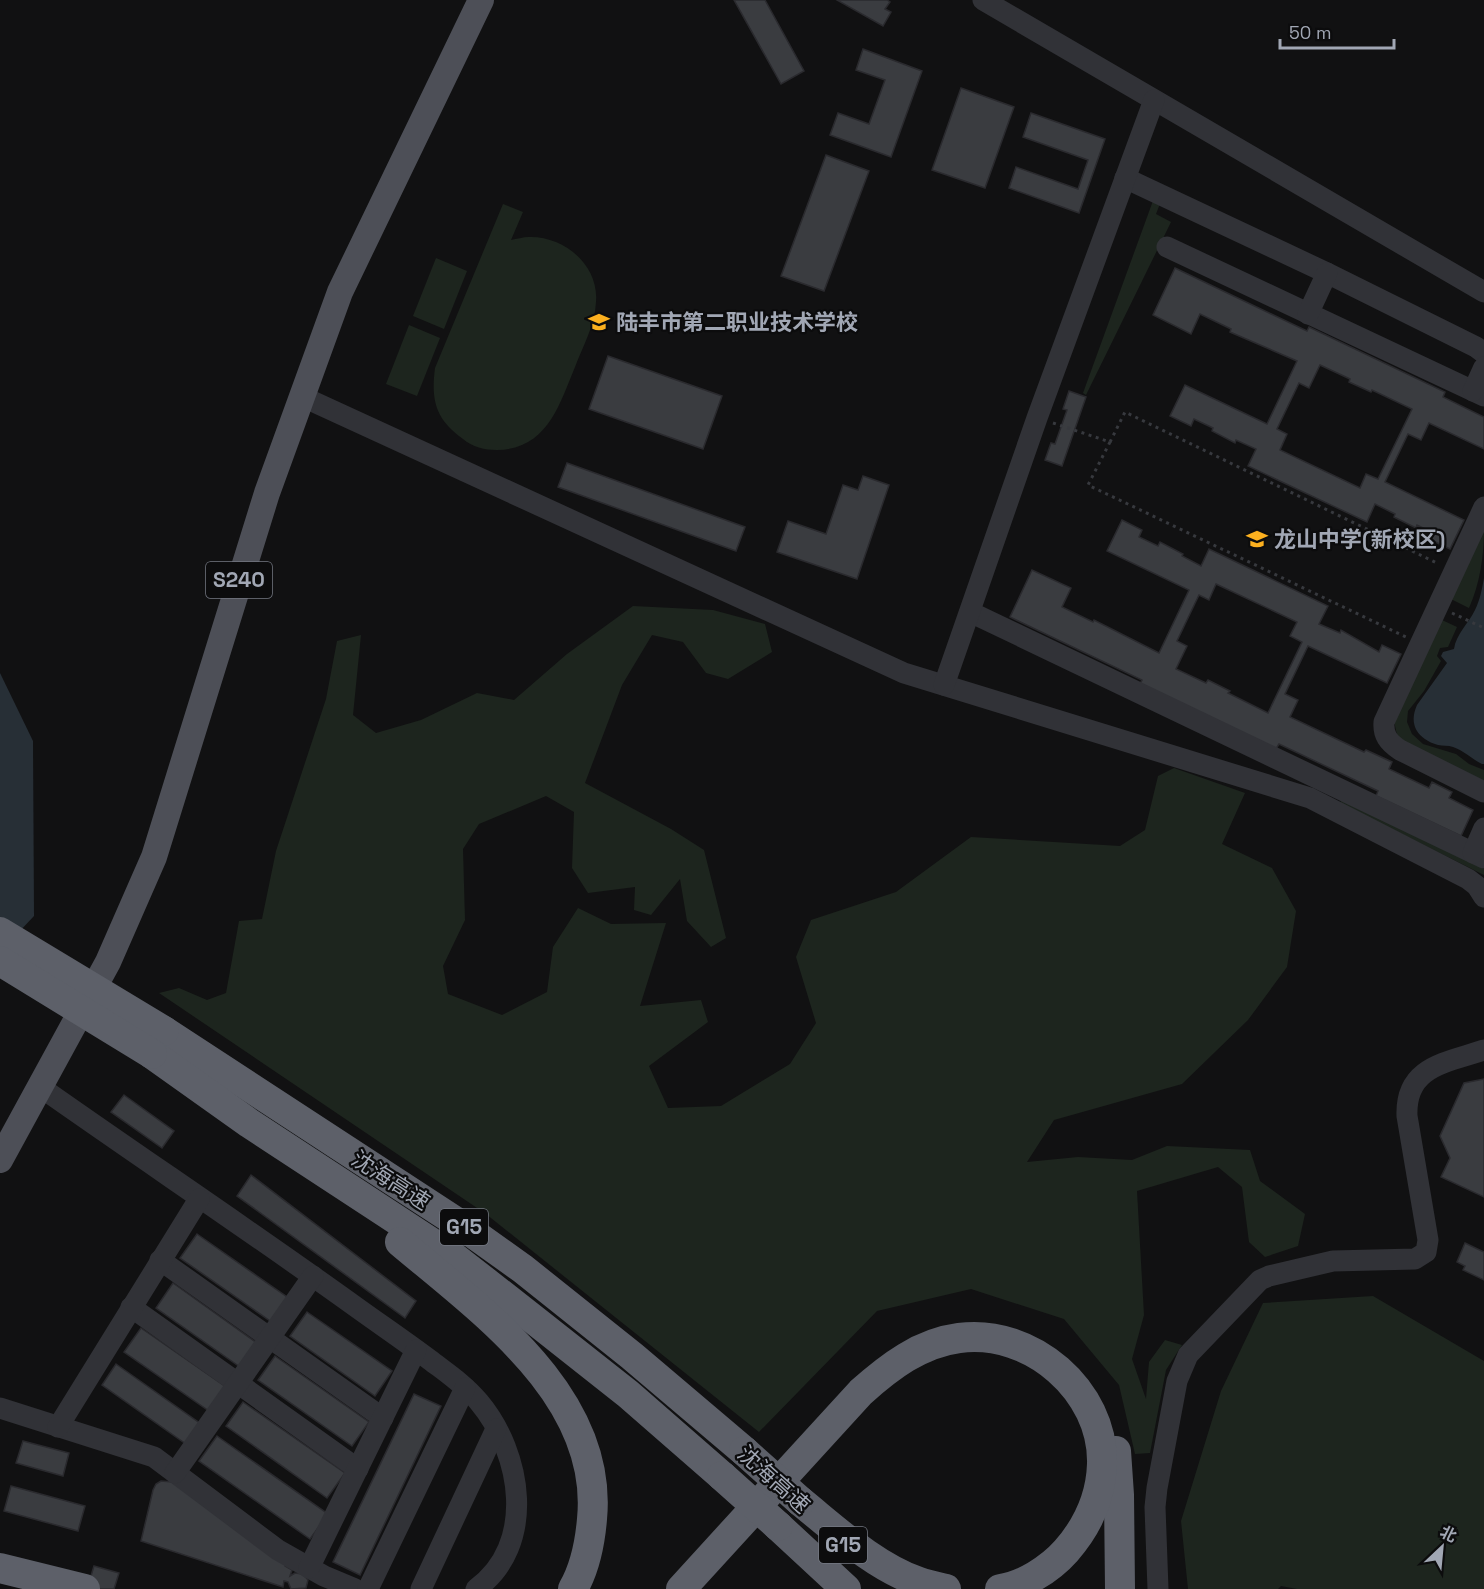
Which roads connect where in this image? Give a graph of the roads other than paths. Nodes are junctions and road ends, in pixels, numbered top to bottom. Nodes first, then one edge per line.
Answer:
1 (481, 0) edge
2 (983, 0) edge
3 (1154, 100) junction
4 (1125, 178) junction
5 (1167, 248) dead end
6 (1327, 273) junction
7 (1484, 292) edge
8 (1308, 314) junction
9 (1484, 353) edge
10 (1484, 367) edge
11 (1478, 394) edge
12 (301, 396) junction
13 (1484, 507) edge
14 (970, 612) junction
15 (944, 685) junction
16 (1484, 792) edge
17 (1484, 828) edge
18 (1478, 855) edge
19 (1484, 896) edge
20 (0, 932) edge
21 (0, 961) edge
22 (158, 1042) junction
23 (1484, 1050) edge
24 (39, 1086) junction
25 (249, 1123) junction
26 (0, 1160) edge
27 (199, 1198) junction
28 (160, 1260) junction
29 (314, 1276) junction
30 (131, 1307) junction
31 (271, 1339) junction
32 (416, 1350) junction
33 (239, 1384) junction
34 (465, 1388) junction
35 (0, 1408) edge
36 (383, 1418) junction
37 (58, 1427) junction
38 (496, 1429) junction
39 (358, 1470) junction
40 (176, 1473) junction
41 (800, 1501) junction
42 (1, 1568) edge
43 (309, 1568) junction
44 (85, 1589) edge
45 (355, 1589) edge
46 (368, 1589) edge
47 (422, 1589) edge
48 (476, 1589) edge
49 (573, 1589) edge
50 (665, 1589) edge
51 (681, 1589) edge
52 (846, 1589) edge
53 (885, 1589) edge
54 (946, 1589) edge
55 (1000, 1589) edge
56 (1120, 1589) edge
57 (1158, 1589) edge

1 - 12 main road, S240
2 - 3 street
3 - 4 street
3 - 7 street
4 - 6 street
4 - 14 street
5 - 8 street
6 - 8 street
6 - 9 street
8 - 11 street
10 - 11 street
12 - 15 street
12 - 24 main road, S240
13 - 16 street
14 - 15 street
14 - 18 street
15 - 19 street
17 - 18 street
20 - 22 highway, 沈海高速 / G15, bridge
21 - 22 highway, 沈海高速 / G15, bridge
22 - 25 highway, 沈海高速 / G15
22 - 41 highway, 沈海高速 / G15, bridge
23 - 57 street
24 - 26 main road, S240
24 - 27 street
25 - 49 highway
25 - 52 highway, 沈海高速 / G15, bridge
27 - 28 street
27 - 29 street
28 - 30 street
28 - 31 street
29 - 31 street
29 - 32 street
30 - 33 street
30 - 37 street
31 - 33 street
31 - 36 street
32 - 34 street
32 - 36 street
33 - 39 street
33 - 40 street
34 - 38 street
34 - 46 street
35 - 37 street
36 - 39 street
37 - 40 street
38 - 47 street
38 - 48 street
39 - 43 street
40 - 43 street
41 - 53 highway, 沈海高速 / G15
41 - 54 highway
42 - 44 highway
43 - 45 street
50 - 56 highway
51 - 55 highway

